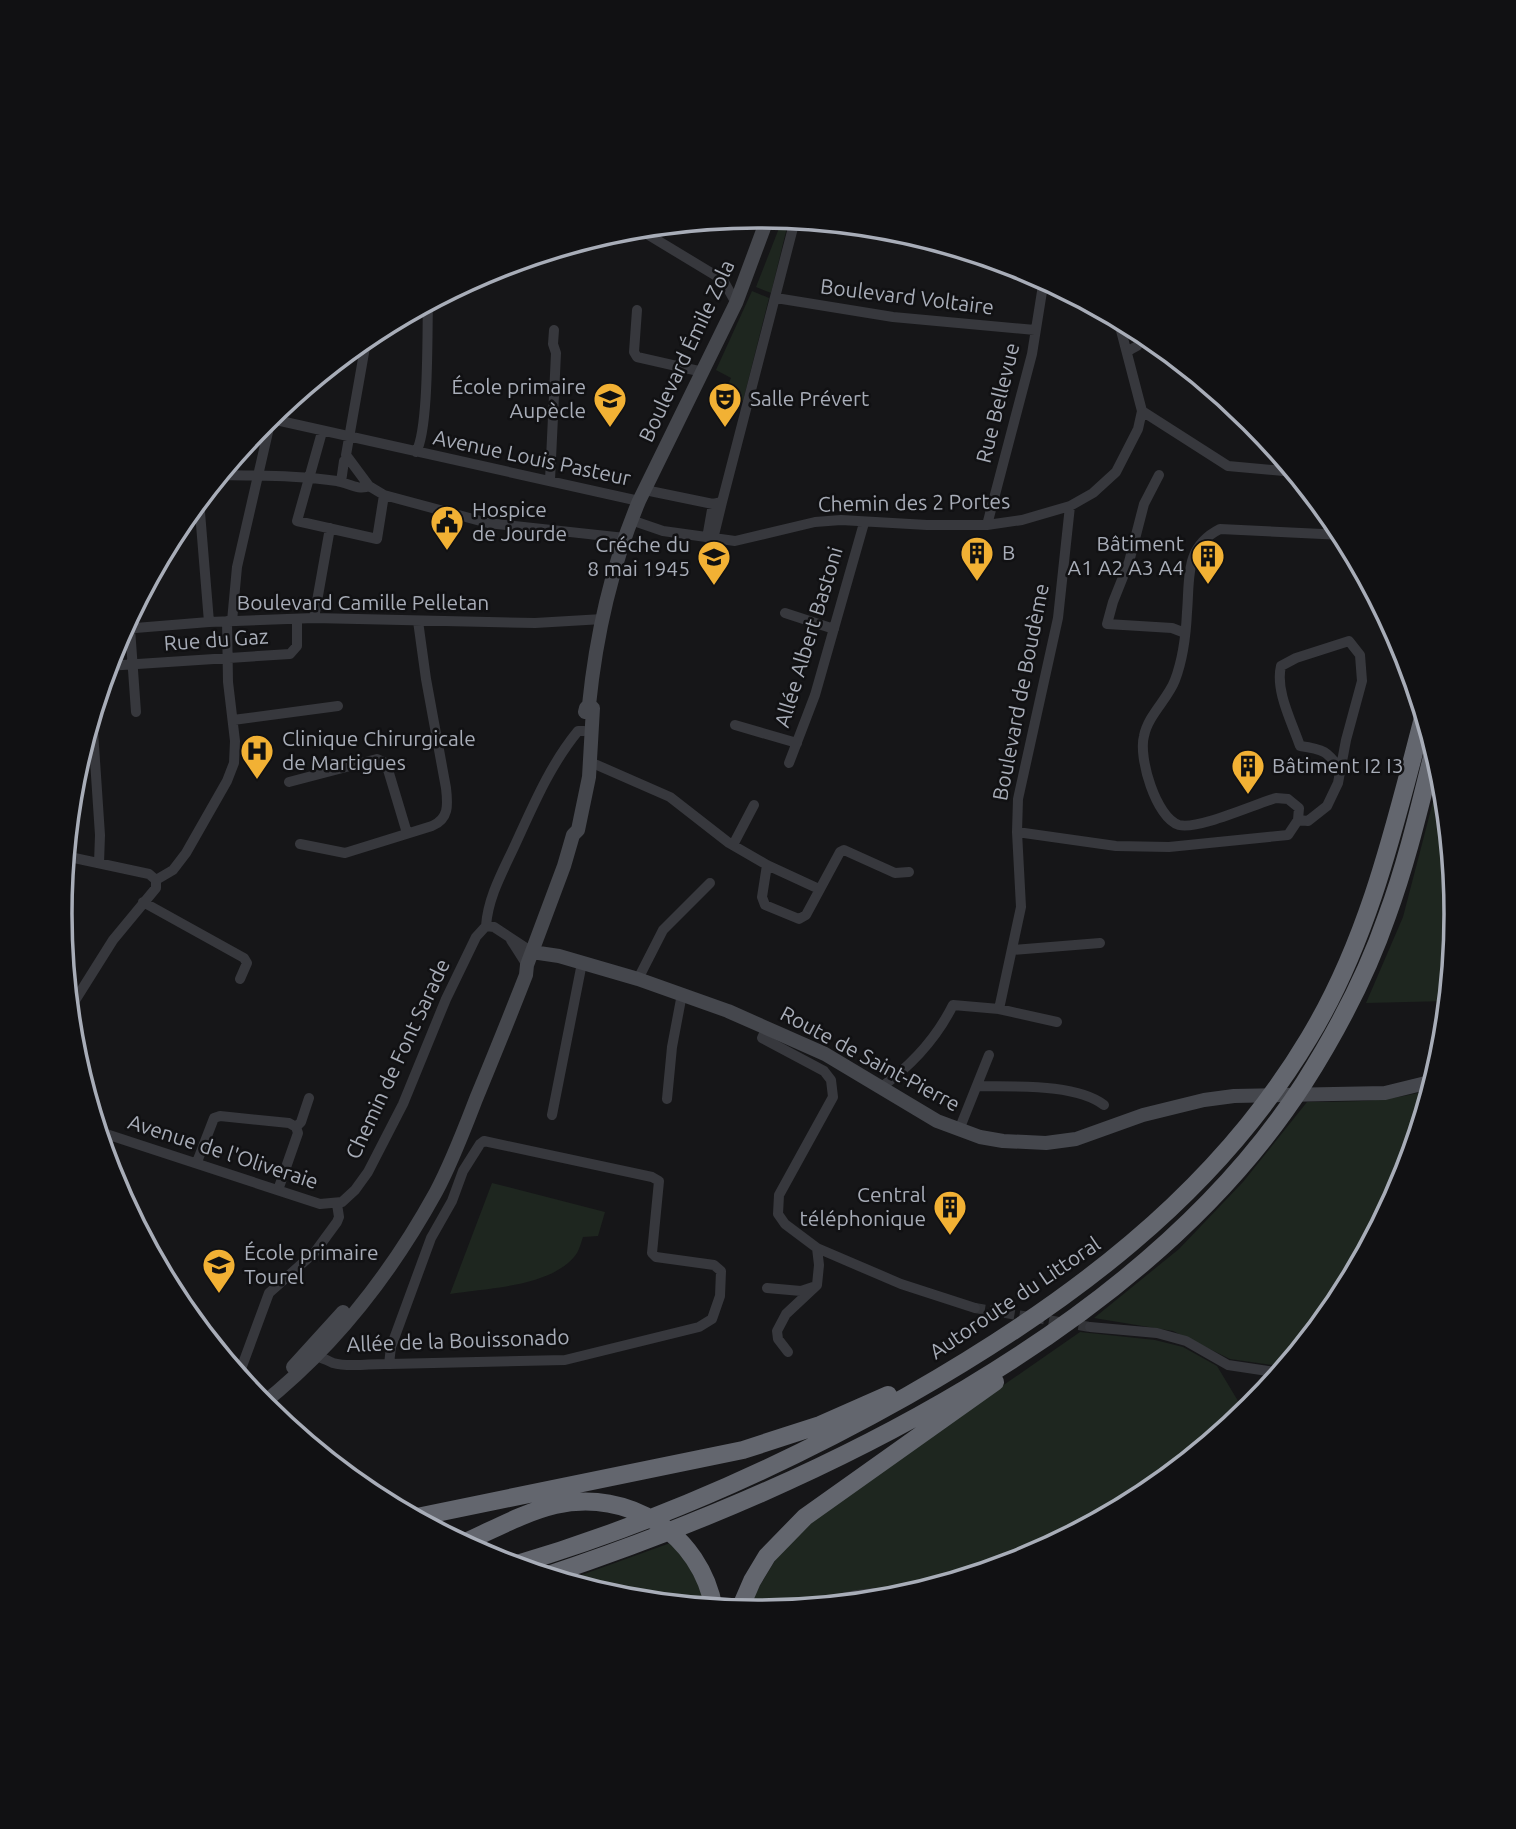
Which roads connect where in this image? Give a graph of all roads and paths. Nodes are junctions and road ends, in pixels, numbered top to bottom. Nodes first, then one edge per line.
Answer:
1 (764, 228) edge
2 (793, 230) edge
3 (651, 237) edge
4 (748, 275) junction
5 (723, 280) junction
6 (1042, 290) edge
7 (776, 298) junction
8 (736, 303) junction
9 (637, 310) dead end
10 (428, 313) edge
11 (554, 330) dead end
12 (1035, 330) junction
13 (1123, 334) edge
14 (1138, 343) edge
15 (1128, 351) junction
16 (364, 353) edge
17 (703, 372) junction
18 (1142, 411) junction
19 (281, 422) edge
20 (322, 432) junction
21 (265, 437) edge
22 (349, 437) junction
23 (416, 452) junction
24 (348, 459) junction
25 (1281, 471) edge
26 (232, 475) edge
27 (258, 475) junction
28 (1159, 475) dead end
29 (309, 479) junction
30 (550, 480) junction
31 (340, 482) junction
32 (369, 486) junction
33 (384, 495) junction
34 (642, 495) junction
35 (717, 503) junction
36 (1070, 506) junction
37 (200, 515) edge
38 (631, 520) junction
39 (864, 523) junction
40 (987, 525) junction
41 (330, 528) junction
42 (1330, 534) edge
43 (625, 538) junction
44 (710, 538) junction
45 (785, 613) dead end
46 (314, 618) junction
47 (297, 619) junction
48 (603, 619) junction
49 (229, 621) junction
50 (418, 621) junction
51 (209, 622) junction
52 (135, 627) edge
53 (834, 629) junction
54 (1185, 633) junction
55 (128, 643) edge
56 (229, 658) junction
57 (132, 665) junction
58 (119, 666) edge
59 (338, 706) dead end
60 (136, 712) dead end
61 (233, 720) junction
62 (734, 725) dead end
63 (588, 732) junction
64 (1419, 732) edge
65 (94, 739) edge
66 (797, 743) junction
67 (586, 762) junction
68 (789, 763) dead end
69 (1429, 770) edge
70 (1341, 771) junction
71 (289, 782) dead end
72 (754, 805) dead end
73 (1298, 820) junction
74 (1017, 832) junction
75 (407, 833) junction
76 (300, 844) dead end
77 (733, 845) junction
78 (74, 858) edge
79 (99, 863) junction
80 (767, 865) junction
81 (909, 872) dead end
82 (156, 880) junction
83 (710, 883) dead end
84 (820, 888) junction
85 (143, 902) junction
86 (486, 926) junction
87 (511, 939) junction
88 (1100, 943) dead end
89 (534, 946) junction
90 (1012, 950) junction
91 (559, 956) junction
92 (582, 963) junction
93 (638, 978) junction
94 (240, 979) dead end
95 (76, 990) edge
96 (682, 994) junction
97 (999, 1009) junction
98 (1057, 1022) dead end
99 (767, 1027) junction
100 (989, 1055) dead end
101 (1423, 1084) edge
102 (976, 1086) junction
103 (880, 1088) junction
104 (309, 1098) dead end
105 (667, 1099) dead end
106 (1104, 1105) dead end
107 (552, 1115) dead end
108 (296, 1126) junction
109 (960, 1130) junction
110 (108, 1135) edge
111 (197, 1162) junction
112 (278, 1190) junction
113 (337, 1204) junction
114 (817, 1248) junction
115 (813, 1287) junction
116 (1113, 1287) junction
117 (767, 1288) dead end
118 (1057, 1302) junction
119 (975, 1308) tunnel mouth
120 (1090, 1327) tunnel mouth
121 (788, 1352) dead end
122 (317, 1356) junction
123 (301, 1359) junction
124 (389, 1364) junction
125 (242, 1367) edge
126 (1270, 1371) edge
127 (264, 1391) edge
128 (270, 1397) edge
129 (426, 1515) edge
130 (473, 1539) edge
131 (527, 1561) edge
132 (560, 1571) edge
133 (711, 1599) edge
134 (744, 1600) edge

1 - 4 main road, Boulevard Émile Zola
2 - 7 street
3 - 5 street
4 - 5 street
4 - 8 main road, Boulevard Émile Zola
5 - 8 street
6 - 12 street, Rue Bellevue
7 - 12 street, Boulevard Voltaire
7 - 35 street
8 - 17 main road, Boulevard Émile Zola
9 - 17 street
10 - 23 street
11 - 30 street
12 - 40 street, Rue Bellevue
13 - 15 street
14 - 15 street
15 - 18 street
16 - 22 street
17 - 34 main road, Boulevard Émile Zola
18 - 25 street
18 - 36 street, Chemin des 2 Portes
19 - 20 street, Avenue Louis Pasteur
20 - 22 street, Avenue Louis Pasteur
20 - 29 street
21 - 27 street
22 - 23 street, Avenue Louis Pasteur
22 - 24 street
23 - 30 street, Avenue Louis Pasteur
24 - 31 street
24 - 32 street
26 - 27 street
27 - 29 street
27 - 49 street
28 - 54 street
29 - 31 street
29 - 41 street
30 - 34 street, Avenue Louis Pasteur
31 - 32 street
32 - 33 street
33 - 41 street
33 - 43 street
34 - 35 street, Avenue Louis Pasteur
34 - 38 main road, Boulevard Émile Zola
35 - 44 street
36 - 40 street, Chemin des 2 Portes
36 - 74 street, Boulevard de Boudème
37 - 51 street
38 - 43 main road, Boulevard Émile Zola
38 - 44 street, Chemin des 2 Portes
39 - 40 street, Chemin des 2 Portes
39 - 44 street, Chemin des 2 Portes
39 - 53 street, Allée Albert Bastoni
41 - 46 street
42 - 54 street
43 - 48 main road, Boulevard Émile Zola
45 - 53 street
46 - 47 street, Boulevard Camille Pelletan
46 - 50 street, Boulevard Camille Pelletan
47 - 49 street, Boulevard Camille Pelletan
47 - 56 street, Rue du Gaz
48 - 50 street, Boulevard Camille Pelletan
48 - 63 main road, Boulevard Émile Zola
49 - 51 street, Boulevard Camille Pelletan
49 - 56 street
50 - 75 street
51 - 52 street, Boulevard Camille Pelletan
53 - 66 street, Allée Albert Bastoni
54 - 73 street
55 - 57 street
56 - 57 street, Rue du Gaz
56 - 61 street
57 - 58 street, Rue du Gaz
57 - 60 street
59 - 61 street
61 - 82 street
62 - 66 street
63 - 67 main road, Boulevard Émile Zola
63 - 86 street
64 - 118 highway, Autoroute du Littoral
65 - 79 street
66 - 68 street, Allée Albert Bastoni
67 - 77 street
67 - 89 main road, Boulevard Émile Zola
69 - 116 highway
70 - 70 street
70 - 73 street
71 - 75 street
72 - 77 street
73 - 74 street
74 - 90 street, Boulevard de Boudème
75 - 76 street
77 - 80 street
78 - 79 street
79 - 82 street
80 - 84 street
80 - 84 street
81 - 84 street
82 - 85 street
83 - 93 street
85 - 94 street
85 - 95 street
86 - 87 street
86 - 113 street, Chemin de Font Sarade
87 - 89 street
87 - 89 street
88 - 90 street
89 - 91 main road, Route de Saint-Pierre
89 - 91 main road
89 - 122 main road
89 - 123 main road
90 - 97 street, Boulevard de Boudème
91 - 92 main road, Route de Saint-Pierre
92 - 93 main road, Route de Saint-Pierre
92 - 107 street
93 - 96 main road, Route de Saint-Pierre
96 - 99 main road, Route de Saint-Pierre
96 - 105 street
97 - 98 street
97 - 103 street
99 - 103 main road, Route de Saint-Pierre
99 - 114 street
100 - 102 street
101 - 109 main road, Route de Saint-Pierre
102 - 106 street
102 - 109 street
103 - 109 main road, Route de Saint-Pierre
104 - 108 street
108 - 111 street
108 - 112 street
110 - 111 street, Avenue de l'Oliveraie
111 - 112 street, Avenue de l'Oliveraie
112 - 113 street, Avenue de l'Oliveraie
113 - 125 street, Chemin de Font Sarade
114 - 115 street
114 - 119 street
115 - 117 street
115 - 121 street
116 - 132 highway
116 - 134 highway
118 - 129 highway
118 - 131 highway, Autoroute du Littoral
120 - 126 street
122 - 123 street, Allée de la Bouissonado
122 - 124 street, Allée de la Bouissonado
122 - 128 main road
123 - 127 main road
124 - 124 street, Allée de la Bouissonado
130 - 133 highway

